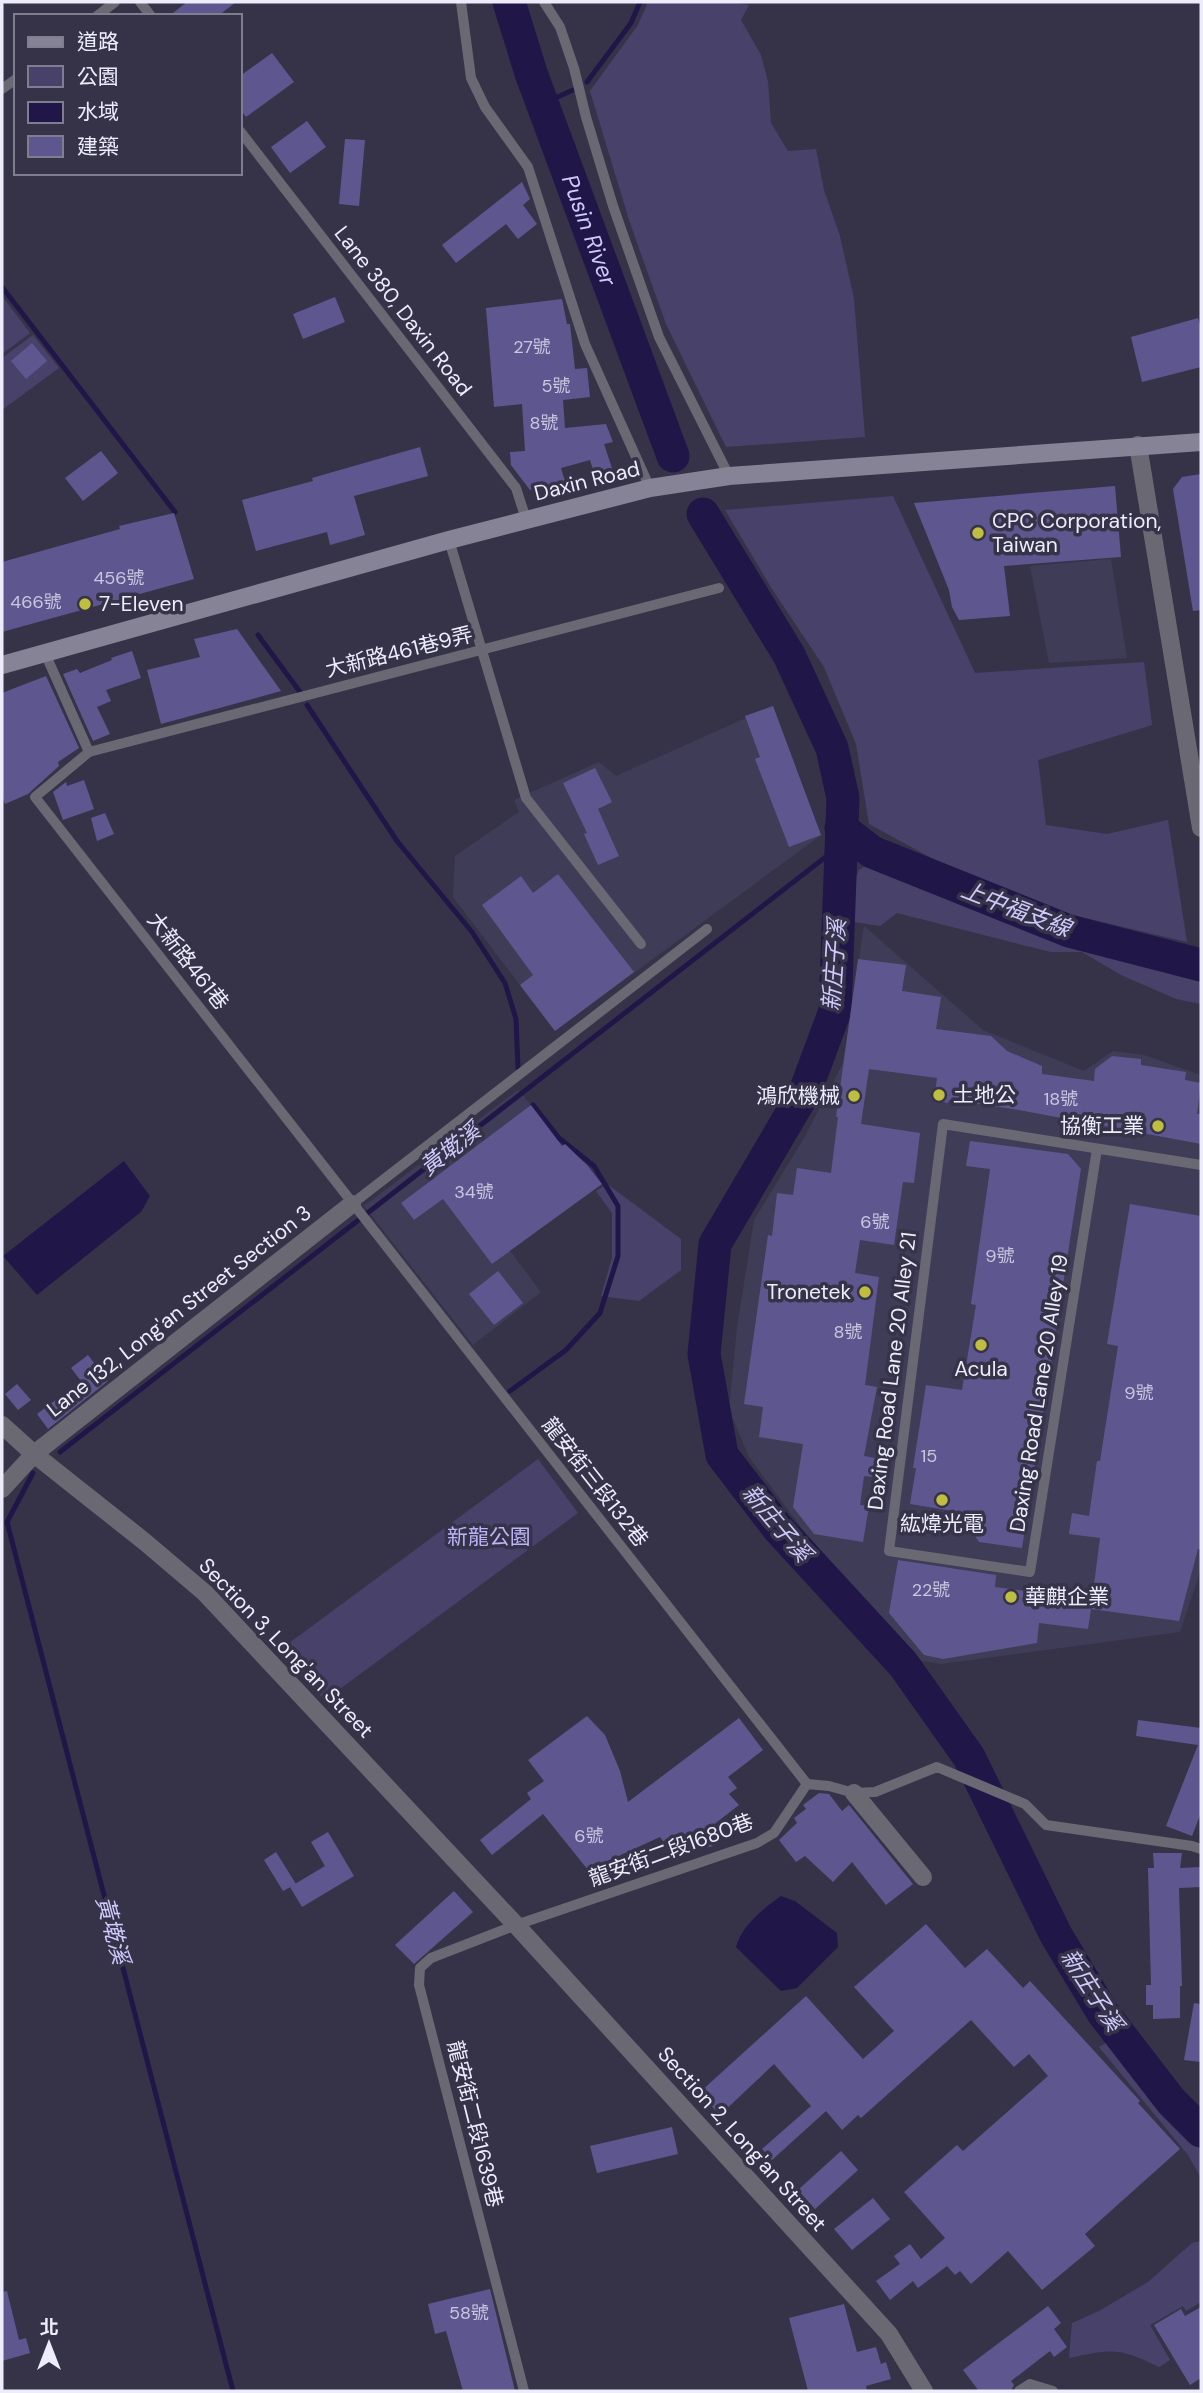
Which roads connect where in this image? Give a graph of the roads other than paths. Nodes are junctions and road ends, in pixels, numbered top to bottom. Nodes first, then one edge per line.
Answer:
1 (116, 2) edge
2 (461, 2) edge
3 (544, 2) edge
4 (100, 14) edge
5 (242, 134) edge
6 (1201, 442) edge
7 (1138, 445) junction
8 (723, 477) junction
9 (654, 487) junction
10 (527, 519) junction
11 (449, 540) junction
12 (719, 588) dead end
13 (483, 651) junction
14 (44, 652) junction
15 (2, 665) edge
16 (89, 752) junction
17 (1196, 766) edge
18 (1201, 828) edge
19 (708, 929) dead end
20 (641, 944) dead end
21 (1097, 1149) junction
22 (1201, 1165) edge
23 (352, 1204) junction
24 (2, 1425) edge
25 (34, 1454) junction
26 (2, 1489) edge
27 (960, 1561) joint
28 (807, 1784) junction
29 (854, 1793) junction
30 (1201, 1849) edge
31 (923, 1877) dead end
32 (516, 1925) junction
33 (524, 2391) edge
34 (924, 2391) edge
35 (1019, 2391) edge
36 (1053, 2391) edge

1 - 4 lane
2 - 9 lane
3 - 8 lane
5 - 10 lane, Lane 380, Daxin Road
6 - 7 main road, Daxin Road
7 - 8 main road, Daxin Road
7 - 17 street
8 - 9 main road, Daxin Road
9 - 10 main road, Daxin Road
10 - 11 main road, Daxin Road
11 - 13 lane
11 - 14 main road, Daxin Road
12 - 13 lane, 大新路461巷9弄
13 - 16 lane, 大新路461巷9弄
13 - 20 lane
14 - 15 main road, Daxin Road
14 - 16 lane
16 - 23 lane, 大新路461巷
17 - 18 street
19 - 23 lane
21 - 22 lane
21 - 27 lane, Daxing Road Lane 20 Alley 19
21 - 27 lane, Daxing Road Lane 20 Alley 21
23 - 25 street, Lane 132, Long'an Street Section 3
23 - 28 lane, 龍安街三段132巷
24 - 25 street, Section 3, Long'an Street
25 - 26 street, Lane 132, Long'an Street Section 3
25 - 32 street, Section 3, Long'an Street
28 - 29 lane
28 - 32 lane, 龍安街二段1680巷
29 - 30 lane
29 - 31 street
32 - 33 lane, 龍安街二段1639巷
32 - 34 street, Section 2, Long'an Street
35 - 36 lane

